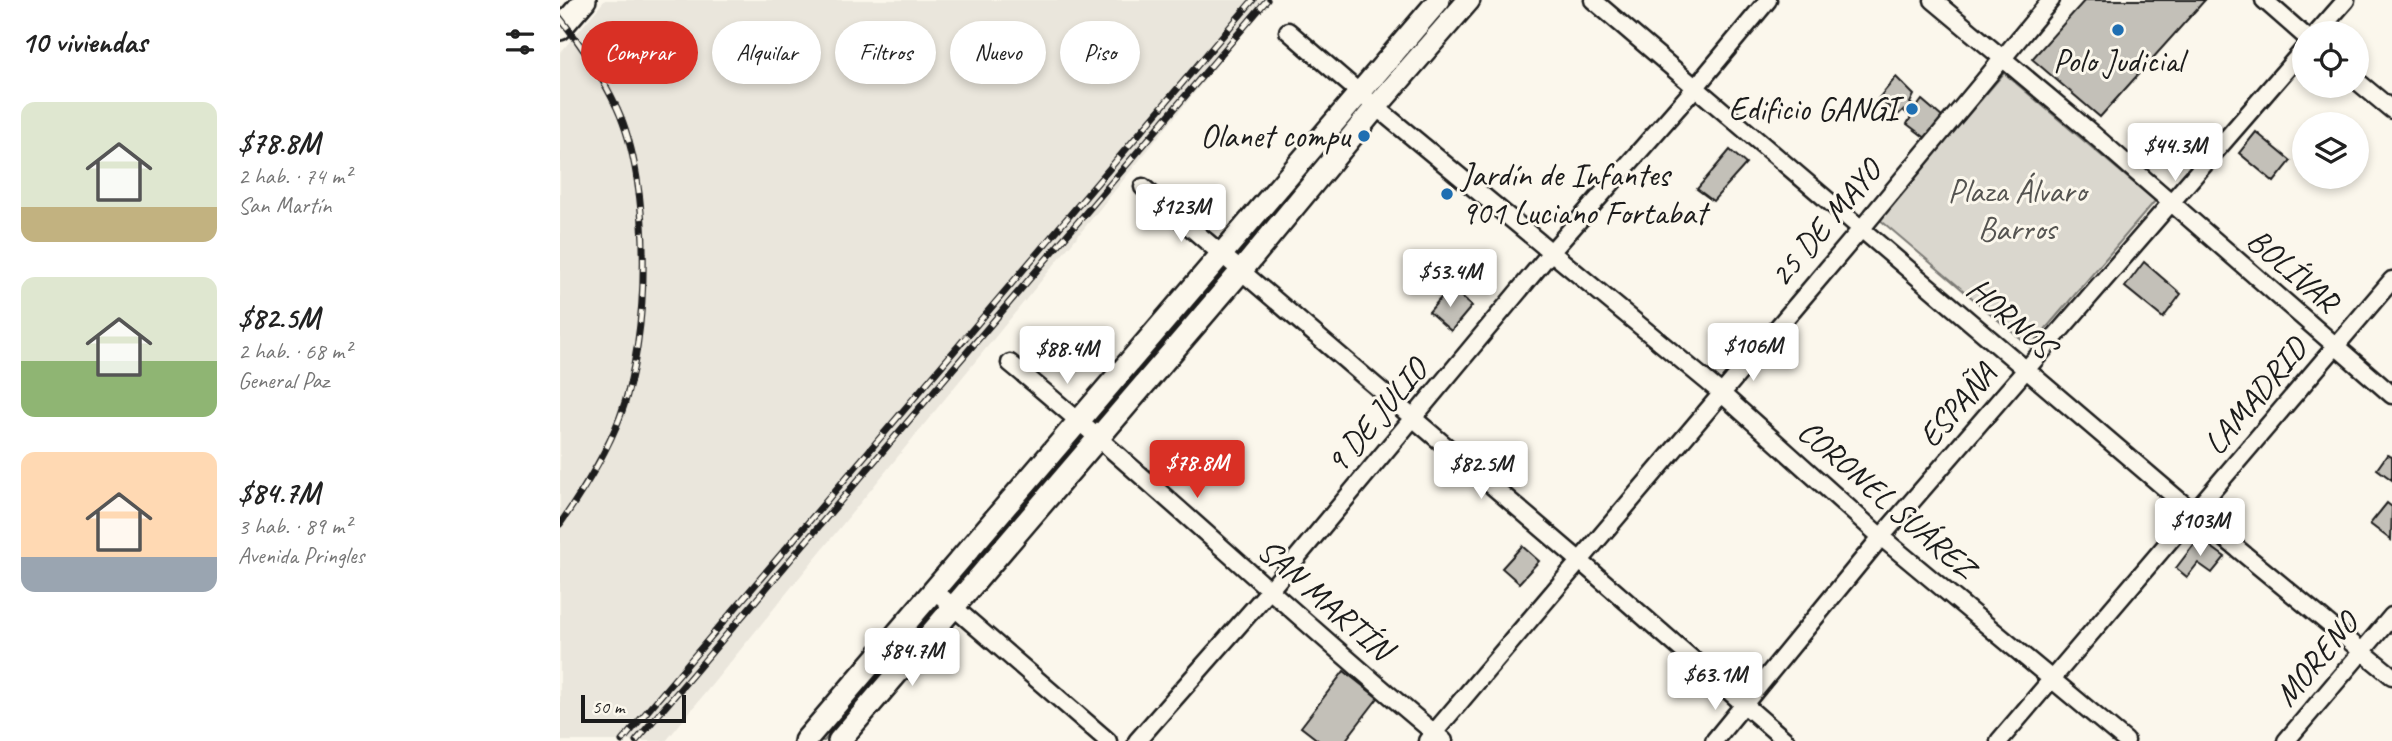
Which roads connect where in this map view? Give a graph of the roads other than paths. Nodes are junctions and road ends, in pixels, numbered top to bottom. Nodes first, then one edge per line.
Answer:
1 (1439, 0) edge
2 (1469, 0) edge
3 (1593, 0) edge
4 (1768, 0) edge
5 (1933, 0) edge
6 (2051, 0) edge
7 (2264, 0) edge
8 (2346, 0) edge
9 (583, 1) edge
10 (2328, 21) edge
11 (2292, 25) edge
12 (560, 29) edge
13 (1288, 31) dead end
14 (2002, 58) junction
15 (2292, 63) edge
16 (1695, 88) junction
17 (2369, 90) edge
18 (1359, 93) junction
19 (1376, 107) junction
20 (2392, 110) edge
21 (1143, 187) dead end
22 (2170, 203) junction
23 (1862, 228) junction
24 (1552, 251) junction
25 (1222, 254) junction
26 (1242, 270) junction
27 (2392, 280) edge
28 (2336, 346) junction
29 (1010, 363) dead end
30 (2027, 370) junction
31 (1720, 392) junction
32 (2392, 395) edge
33 (1413, 420) junction
34 (1081, 421) junction
35 (1100, 437) junction
36 (2194, 513) junction
37 (1881, 537) junction
38 (1580, 561) junction
39 (934, 590) junction
40 (1269, 590) junction
41 (954, 607) junction
42 (2392, 616) edge
43 (2362, 651) junction
44 (2392, 676) edge
45 (2052, 679) junction
46 (1744, 706) junction
47 (1435, 738) edge
48 (805, 741) edge
49 (839, 741) edge
50 (1108, 741) edge
51 (1137, 741) edge
52 (1714, 741) edge
53 (1786, 741) edge
54 (1999, 741) edge
55 (2126, 741) edge
56 (2286, 741) edge

1 - 18 main road
2 - 19 main road
3 - 16 street, HORNOS
4 - 16 street, 9 DE JULIO
5 - 14 street, BOLÍVAR
6 - 14 street, 25 DE MAYO
7 - 11 street
8 - 10 street
9 - 12 main road
13 - 18 street, CORONEL SUÁREZ
14 - 22 street, BOLÍVAR
14 - 23 street, 25 DE MAYO
15 - 22 street, ESPAÑA
16 - 23 street, HORNOS
16 - 24 street, 9 DE JULIO
17 - 20 street
18 - 19 street, CORONEL SUÁREZ
18 - 25 main road
19 - 24 street, CORONEL SUÁREZ
19 - 26 main road
21 - 25 street
22 - 28 street, BOLÍVAR
22 - 30 street, ESPAÑA
23 - 30 street, HORNOS
23 - 31 street, 25 DE MAYO
24 - 31 street, CORONEL SUÁREZ
24 - 33 street, 9 DE JULIO
25 - 26 street
25 - 34 main road
26 - 33 street
26 - 35 main road
27 - 28 street, LAMADRID
28 - 32 street, BOLÍVAR
28 - 36 street, LAMADRID
29 - 34 street, SAN MARTÍN
30 - 36 street, HORNOS
30 - 37 street, ESPAÑA
31 - 37 street, CORONEL SUÁREZ
31 - 38 street, 25 DE MAYO
33 - 38 street
33 - 40 street, 9 DE JULIO
34 - 35 street, SAN MARTÍN
34 - 39 main road
35 - 40 street, SAN MARTÍN
35 - 41 main road
36 - 43 street, HORNOS
36 - 45 street, LAMADRID
37 - 45 street, CORONEL SUÁREZ
37 - 46 street, ESPAÑA
38 - 46 street
38 - 47 street, 25 DE MAYO
39 - 41 street
39 - 48 main road
40 - 47 street, SAN MARTÍN
40 - 51 street, 9 DE JULIO
41 - 49 main road
41 - 50 street
42 - 43 street, MORENO
43 - 44 street, HORNOS
43 - 56 street, MORENO
45 - 54 street, LAMADRID
45 - 55 street, CORONEL SUÁREZ
46 - 52 street, ESPAÑA
46 - 53 street

